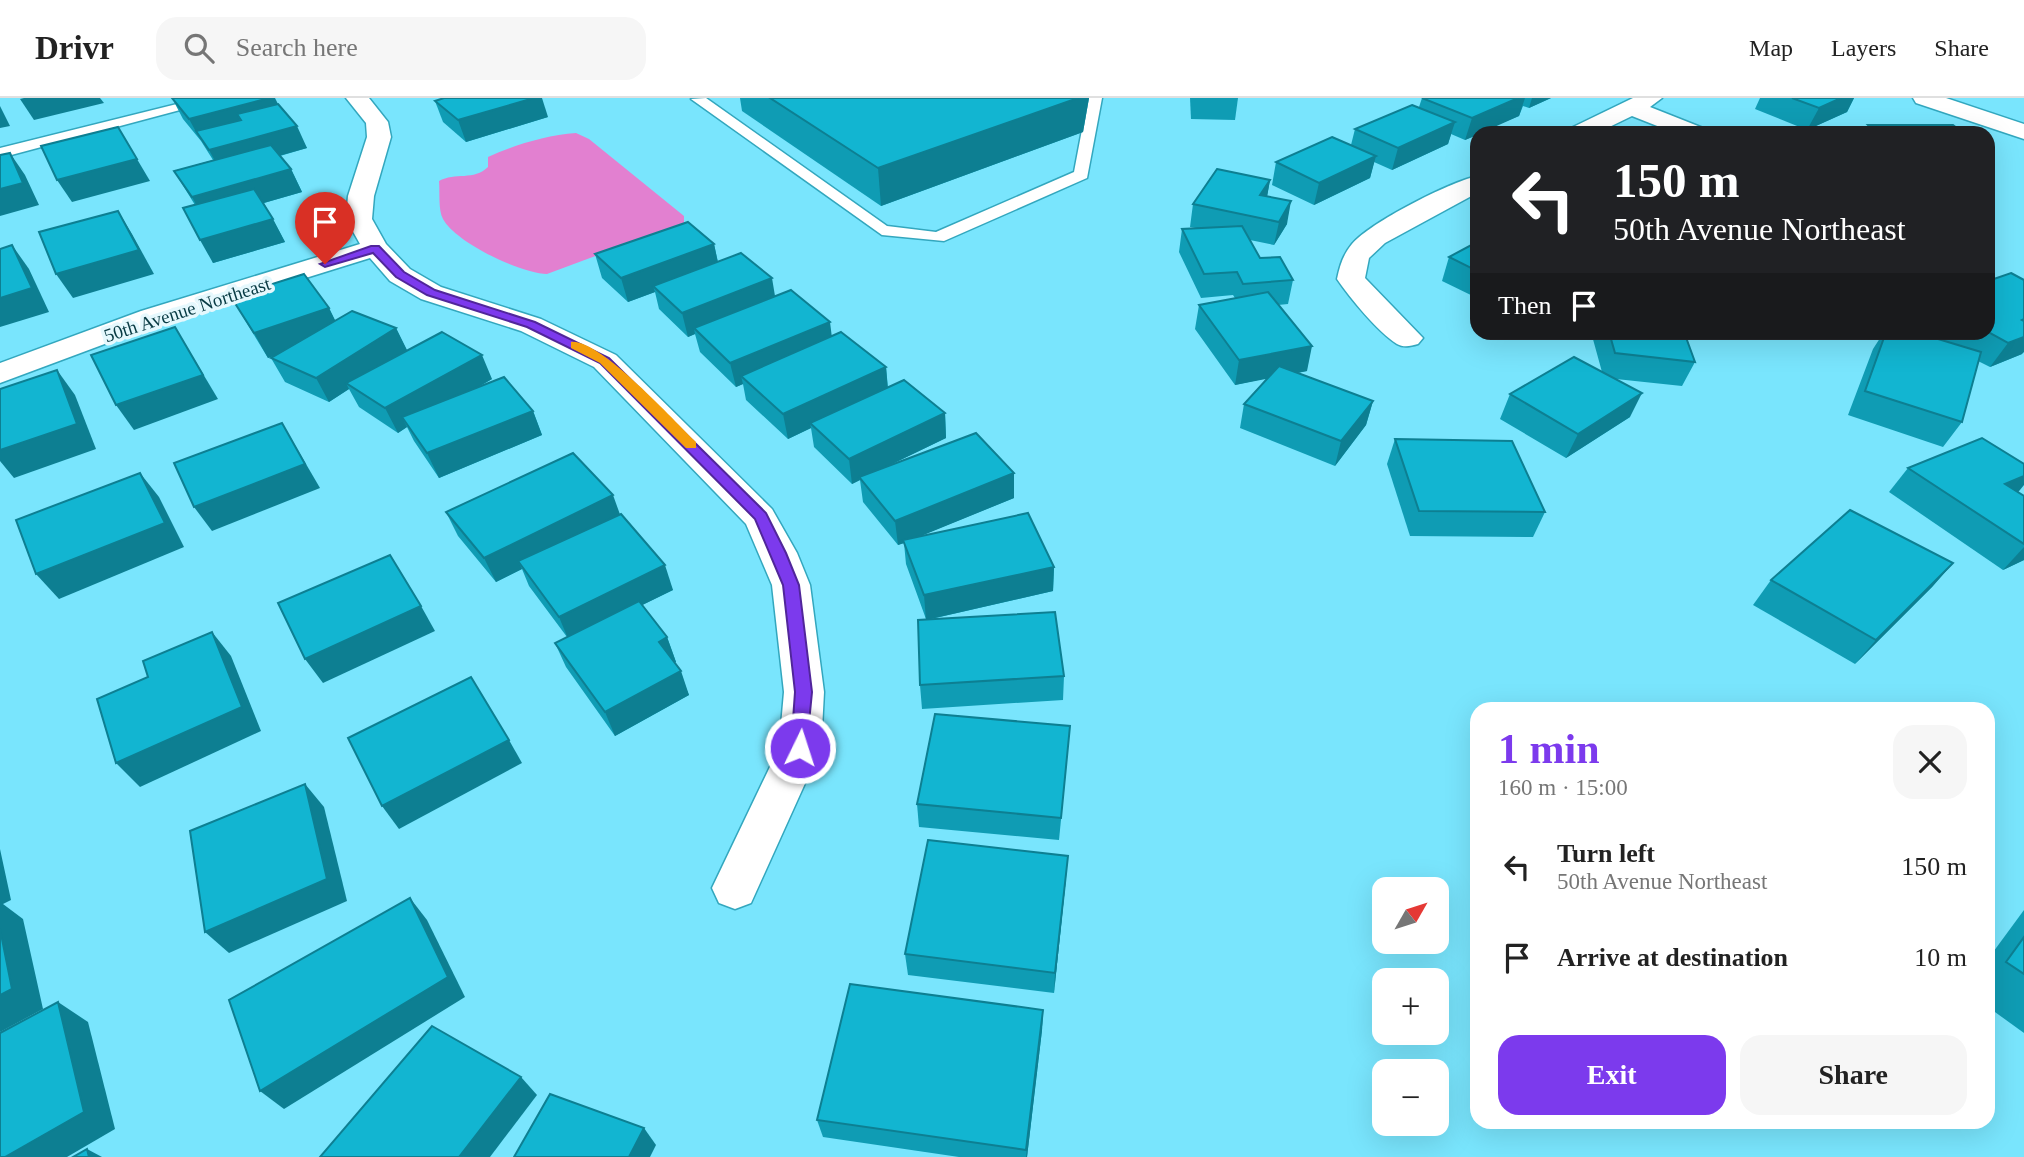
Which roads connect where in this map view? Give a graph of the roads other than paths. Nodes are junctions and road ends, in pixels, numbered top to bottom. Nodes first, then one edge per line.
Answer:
1 (218, 98) edge
2 (357, 98) edge
3 (1096, 98) edge
4 (1924, 98) edge
5 (698, 99) edge
6 (1640, 103) edge
7 (1592, 126) edge
8 (1682, 126) edge
9 (2024, 132) edge
10 (0, 153) edge
11 (1470, 187) edge
12 (375, 248) junction
13 (1408, 338) dead end
14 (0, 374) edge
15 (735, 888) dead end

1 - 10 lane
2 - 12 street
3 - 5 lane
4 - 9 street
6 - 7 street
6 - 8 street
11 - 13 street
12 - 14 street, 50th Avenue Northeast
12 - 15 street

